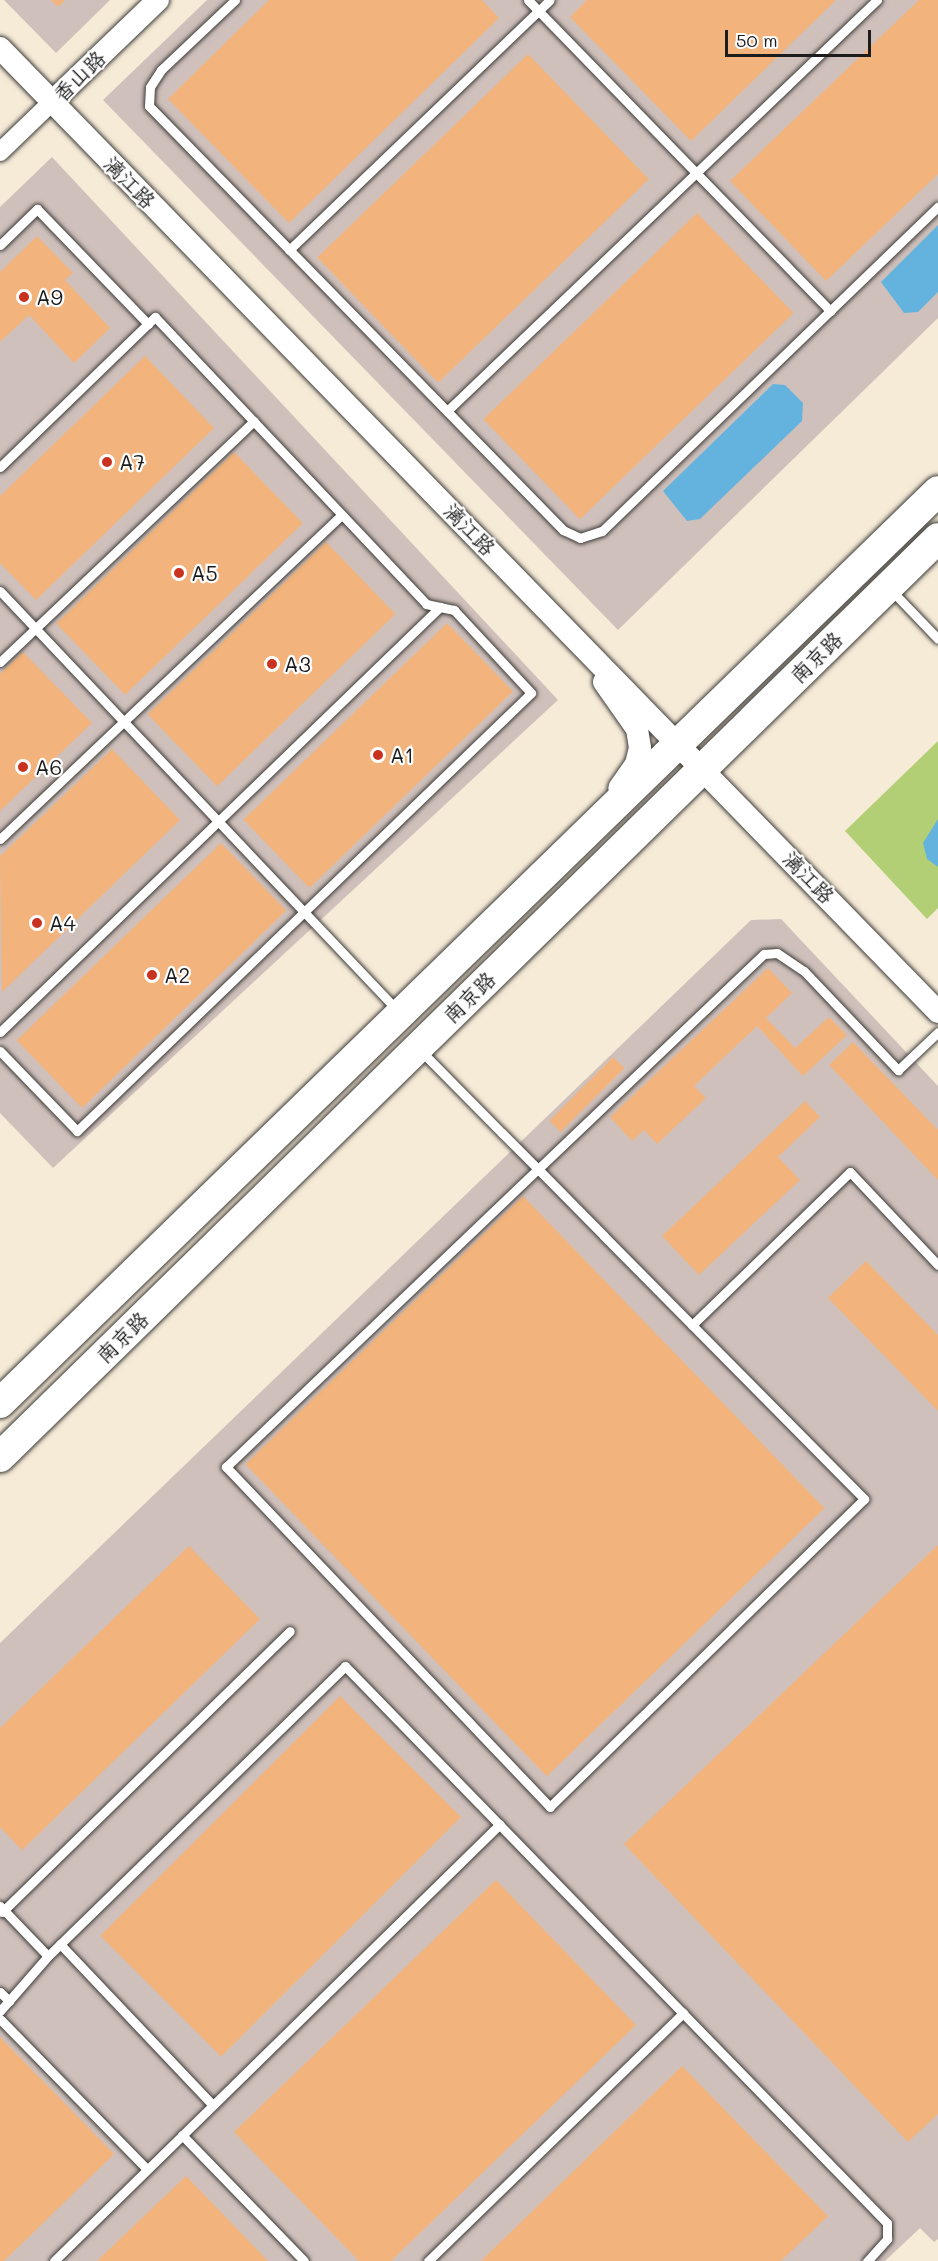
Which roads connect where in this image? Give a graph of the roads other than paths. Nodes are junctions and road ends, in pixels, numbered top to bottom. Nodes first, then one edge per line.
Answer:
1 (158, 0) edge
2 (235, 0) edge
3 (528, 0) edge
4 (550, 0) edge
5 (877, 0) edge
6 (538, 11) junction
7 (0, 48) edge
8 (52, 102) junction
9 (0, 152) edge
10 (696, 173) junction
11 (938, 207) edge
12 (0, 245) edge
13 (289, 250) junction
14 (830, 311) junction
15 (148, 324) junction
16 (447, 411) junction
17 (254, 421) junction
18 (0, 467) edge
19 (938, 491) edge
20 (342, 515) junction
21 (938, 538) edge
22 (888, 586) junction
23 (0, 591) edge
24 (544, 604) junction
25 (440, 607) junction
26 (35, 628) junction
27 (938, 639) edge
28 (0, 662) edge
29 (124, 722) junction
30 (679, 741) junction
31 (704, 766) junction
32 (218, 821) junction
33 (595, 823) junction
34 (0, 839) edge
35 (304, 912) junction
36 (938, 1012) edge
37 (400, 1013) junction
38 (0, 1032) edge
39 (938, 1032) edge
40 (417, 1047) junction
41 (0, 1051) edge
42 (538, 1169) junction
43 (938, 1265) edge
44 (692, 1325) junction
45 (0, 1403) edge
46 (0, 1457) edge
47 (290, 1631) dead end
48 (500, 1824) junction
49 (1, 1910) edge
50 (60, 1944) junction
51 (48, 1956) junction
52 (0, 1992) edge
53 (9, 2001) junction
54 (0, 2011) edge
55 (683, 2013) junction
56 (0, 2019) edge
57 (213, 2105) junction
58 (182, 2135) junction
59 (147, 2169) junction
60 (54, 2261) edge
61 (304, 2261) edge
62 (428, 2261) edge
63 (867, 2261) edge

1 - 8 street, 香山路
2 - 13 lane
3 - 6 lane
4 - 6 lane
5 - 10 lane
6 - 10 lane
6 - 13 lane
7 - 8 street, 漓江路
8 - 9 street, 香山路
8 - 24 street, 漓江路
10 - 14 lane
10 - 16 lane
11 - 14 lane
12 - 15 lane
13 - 16 lane
14 - 16 lane
15 - 17 lane
15 - 18 lane
17 - 20 lane
17 - 26 lane
19 - 30 main road, 南京路
20 - 25 lane
20 - 29 lane
21 - 22 main road, 南京路
22 - 27 lane
22 - 31 main road, 南京路
23 - 26 lane
24 - 30 street, 漓江路
24 - 33 street
25 - 32 lane
25 - 35 lane
26 - 28 lane
26 - 29 lane
29 - 32 lane
29 - 34 lane
30 - 31 street, 漓江路
30 - 33 main road, 南京路
31 - 36 street, 漓江路
31 - 40 main road, 南京路
32 - 35 lane
32 - 38 lane
33 - 37 main road, 南京路
35 - 37 lane
35 - 41 lane
37 - 45 main road, 南京路
39 - 42 lane
40 - 42 lane
40 - 46 main road, 南京路
42 - 44 lane
42 - 44 lane
43 - 44 lane
47 - 49 lane
48 - 50 lane
48 - 55 lane
48 - 57 lane
49 - 51 lane
50 - 51 lane
50 - 57 lane
51 - 53 lane
52 - 53 lane
53 - 54 lane
55 - 62 lane
55 - 63 lane
56 - 59 lane
57 - 58 lane
58 - 59 lane
58 - 61 lane
59 - 60 lane

